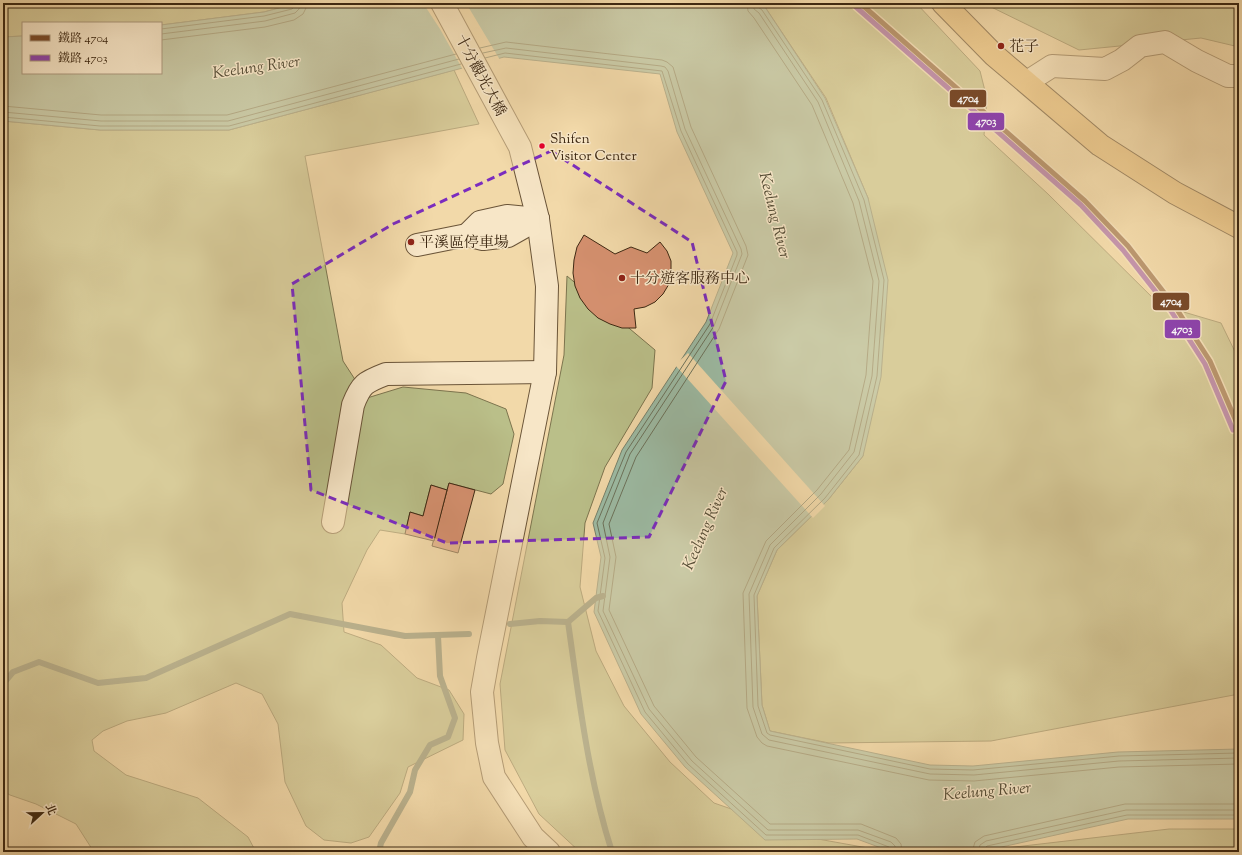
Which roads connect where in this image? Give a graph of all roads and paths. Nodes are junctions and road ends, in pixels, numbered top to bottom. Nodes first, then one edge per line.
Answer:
1 (442, 3) edge
2 (943, 3) edge
3 (1239, 76) edge
4 (1027, 82) junction
5 (538, 219) junction
6 (1239, 227) edge
7 (416, 245) dead end
8 (544, 372) junction
9 (333, 522) dead end
10 (549, 852) edge

1 - 5 street, 十分觀光大橋
2 - 4 main road
3 - 4 street
4 - 6 main road
5 - 7 street
5 - 8 street, 十分觀光大橋
8 - 9 street
8 - 10 street, 十分觀光大橋

